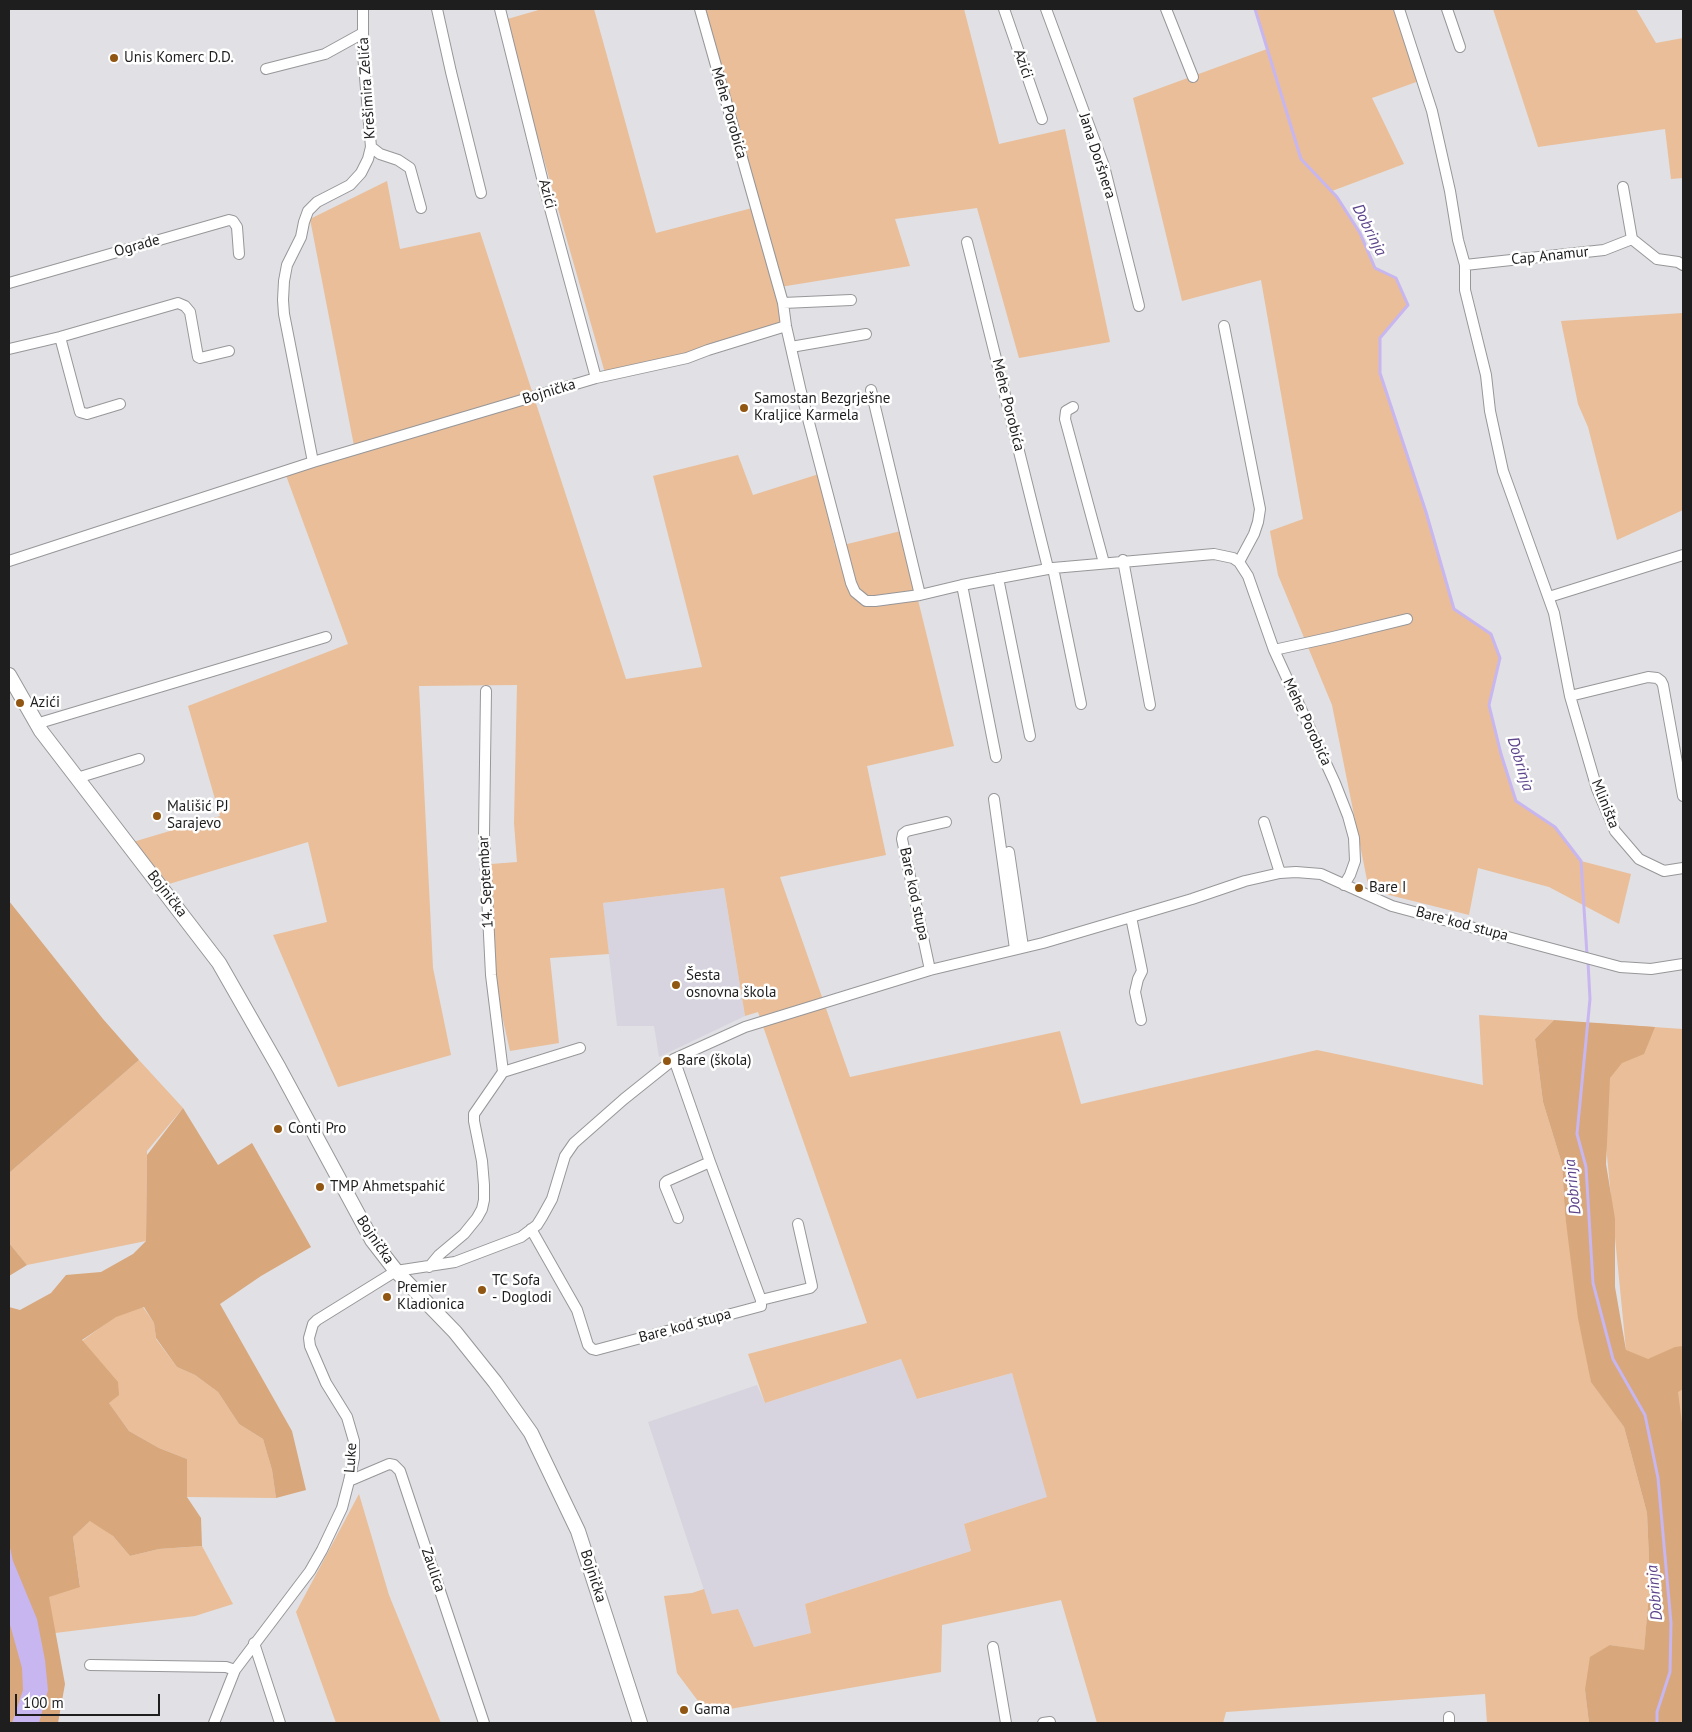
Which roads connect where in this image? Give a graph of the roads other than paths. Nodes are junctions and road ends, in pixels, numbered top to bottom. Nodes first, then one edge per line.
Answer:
1 (363, 9) edge
2 (437, 9) edge
3 (500, 9) edge
4 (700, 9) edge
5 (1004, 9) edge
6 (1046, 9) edge
7 (1166, 9) edge
8 (1399, 9) edge
9 (1447, 9) edge
10 (363, 32) junction
11 (1460, 47) dead end
12 (266, 69) dead end
13 (1193, 77) dead end
14 (1042, 119) dead end
15 (371, 147) junction
16 (1623, 187) dead end
17 (481, 193) dead end
18 (421, 208) dead end
19 (1632, 239) junction
20 (967, 242) dead end
21 (239, 254) dead end
22 (1465, 265) junction
23 (1683, 265) edge
24 (9, 282) edge
25 (851, 300) dead end
26 (784, 303) junction
27 (1139, 306) dead end
28 (786, 326) junction
29 (1224, 326) dead end
30 (866, 334) dead end
31 (60, 337) junction
32 (791, 347) junction
33 (9, 349) edge
34 (229, 351) dead end
35 (596, 378) junction
36 (871, 390) dead end
37 (120, 404) dead end
38 (1074, 407) dead end
39 (313, 462) junction
40 (1683, 555) edge
41 (1123, 560) junction
42 (9, 561) edge
43 (1239, 562) junction
44 (1104, 563) junction
45 (1050, 568) junction
46 (998, 578) junction
47 (962, 585) junction
48 (920, 596) junction
49 (1549, 597) junction
50 (1407, 619) dead end
51 (326, 637) dead end
52 (1274, 650) junction
53 (9, 675) edge
54 (486, 691) dead end
55 (1570, 696) junction
56 (1081, 704) dead end
57 (1150, 705) dead end
58 (36, 724) junction
59 (1030, 736) dead end
60 (996, 757) dead end
61 (139, 759) dead end
62 (77, 778) junction
63 (1683, 796) edge
64 (994, 799) dead end
65 (946, 822) dead end
66 (1264, 822) dead end
67 (1004, 824) dead end
68 (1683, 868) edge
69 (1280, 873) junction
70 (1344, 885) junction
71 (1131, 917) junction
72 (1019, 948) junction
73 (1683, 964) edge
74 (930, 970) junction
75 (1140, 1020) dead end
76 (580, 1048) dead end
77 (674, 1059) junction
78 (503, 1072) junction
79 (710, 1162) junction
80 (678, 1218) dead end
81 (798, 1224) dead end
82 (531, 1229) junction
83 (429, 1267) junction
84 (396, 1270) junction
85 (761, 1300) junction
86 (349, 1481) junction
87 (254, 1643) junction
88 (993, 1647) dead end
89 (90, 1665) dead end
90 (235, 1670) junction
91 (214, 1723) edge
92 (280, 1723) edge
93 (484, 1723) edge
94 (640, 1723) edge
95 (1006, 1723) edge

1 - 10 street, Krešimira Zelića
2 - 17 street
3 - 35 street, Azići
4 - 26 street, Mehe Porobića
5 - 14 street, Azići
6 - 27 street, Jana Doršnera
7 - 13 street
8 - 22 street, Mliništa
9 - 11 street
10 - 12 street
10 - 15 street, Krešimira Zelića
15 - 18 street
15 - 39 street, Krešimira Zelića
16 - 19 street
19 - 22 street, Cap Anamur
19 - 23 street
20 - 45 street, Mehe Porobića
21 - 24 street, Ograde
22 - 49 street, Mliništa
25 - 26 street
26 - 28 street, Mehe Porobića
28 - 32 street, Mehe Porobića
28 - 35 street, Bojnička
29 - 43 street
30 - 32 street
31 - 33 street
31 - 34 street
31 - 37 street
32 - 48 street, Mehe Porobića
35 - 39 street, Bojnička
36 - 48 street
38 - 44 street
39 - 42 street, Bojnička
40 - 49 street
41 - 43 street, Mehe Porobića
41 - 44 street, Mehe Porobića
41 - 57 street
43 - 52 street, Mehe Porobića
44 - 45 street, Mehe Porobića
45 - 46 street, Mehe Porobića
45 - 56 street, Mehe Porobića
46 - 47 street, Mehe Porobića
46 - 59 street
47 - 48 street, Mehe Porobića
47 - 60 street
49 - 55 street, Mliništa
50 - 52 street
51 - 58 street
52 - 70 street, Mehe Porobića
53 - 58 main road, Bojnička
54 - 78 street, 14. Septembar
55 - 63 street
55 - 68 street, Mliništa
58 - 62 main road, Bojnička
61 - 62 street
62 - 84 main road, Bojnička
64 - 72 street
65 - 74 street, Bare kod stupa
66 - 69 street
67 - 72 street
69 - 70 street, Bare kod stupa
69 - 71 street, Bare kod stupa
70 - 73 street, Bare kod stupa
71 - 72 street, Bare kod stupa
71 - 75 street
72 - 74 street, Bare kod stupa
74 - 77 street, Bare kod stupa
76 - 78 street
77 - 79 street
77 - 82 street, Bare kod stupa
78 - 83 street
79 - 80 street
79 - 85 street
81 - 85 street
82 - 83 street, Bare kod stupa
82 - 85 street, Bare kod stupa
83 - 84 street, Bare kod stupa
84 - 86 street, Luke
84 - 94 main road, Bojnička
86 - 87 street, Luke
86 - 93 street, Zaulica
87 - 90 street, Luke
87 - 92 street
88 - 95 street
89 - 90 street
90 - 91 street, Luke

